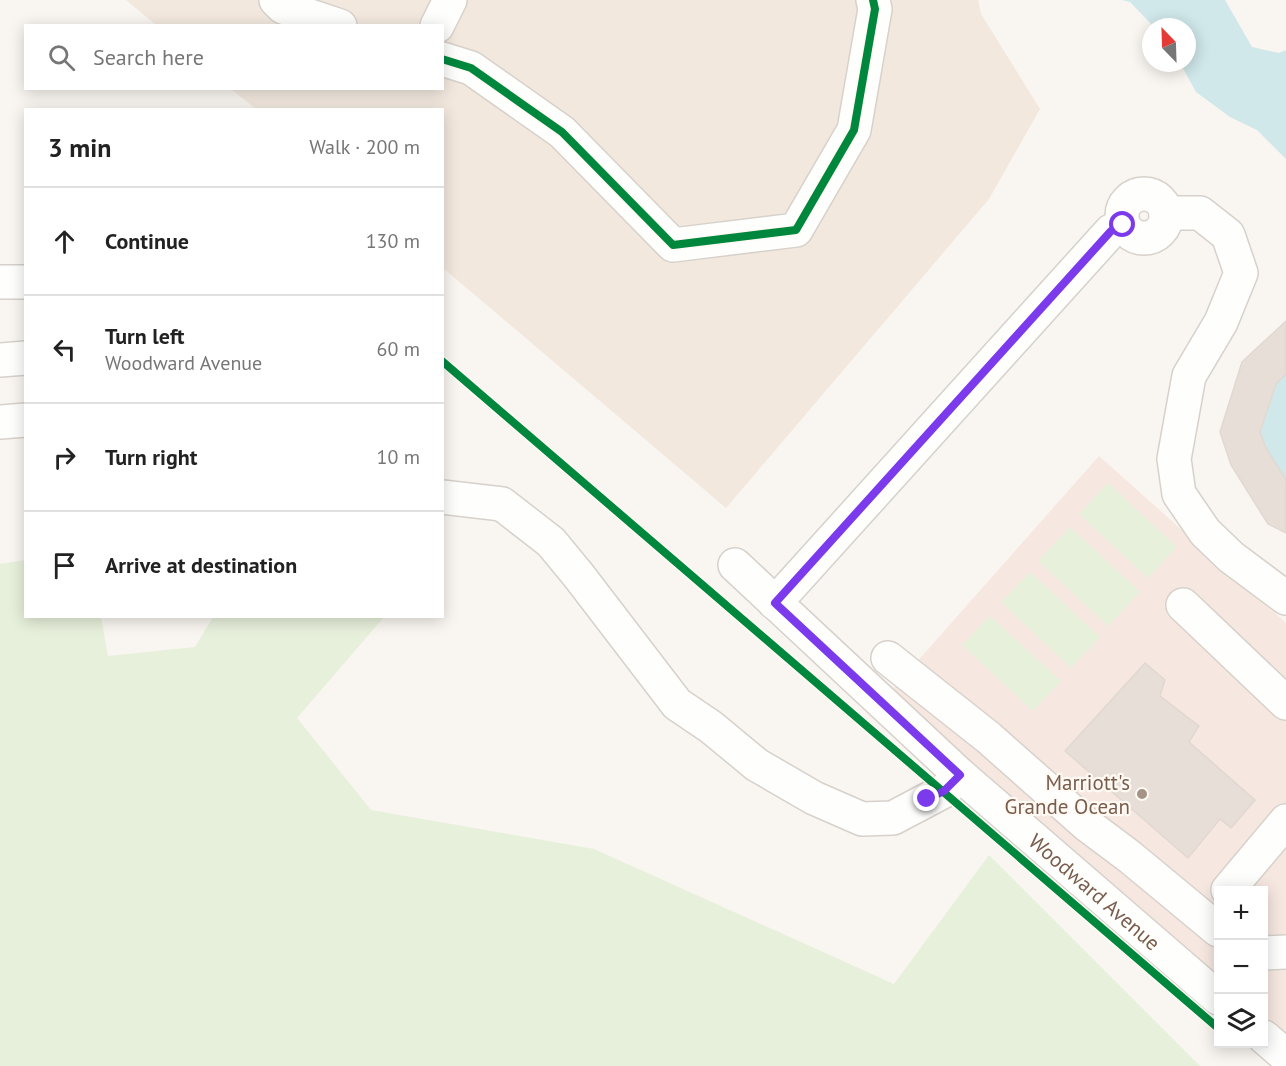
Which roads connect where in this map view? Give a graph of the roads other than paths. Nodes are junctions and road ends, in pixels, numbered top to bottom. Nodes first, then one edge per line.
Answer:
1 (276, 0) edge
2 (450, 0) edge
3 (873, 0) edge
4 (333, 24) edge
5 (438, 24) edge
6 (444, 60) edge
7 (0, 282) edge
8 (24, 282) edge
9 (24, 358) edge
10 (0, 360) edge
11 (24, 420) edge
12 (0, 422) edge
13 (444, 497) edge
14 (735, 565) dead end
15 (1286, 598) edge
16 (775, 603) junction
17 (1183, 604) dead end
18 (888, 658) dead end
19 (1286, 703) edge
20 (960, 775) junction
21 (1286, 821) edge
22 (1232, 886) edge
23 (1214, 917) edge
24 (1286, 952) edge
25 (1268, 953) edge
26 (1214, 995) edge
27 (1268, 1041) edge
28 (1286, 1056) edge

1 - 4 street
2 - 5 street
3 - 6 street
7 - 8 street
9 - 10 street
11 - 12 street
13 - 20 street
14 - 16 street, Woodward Avenue
15 - 16 street
16 - 20 street, Woodward Avenue
17 - 19 street
18 - 23 street
20 - 26 street, Woodward Avenue
21 - 22 street
24 - 25 street
27 - 28 street

